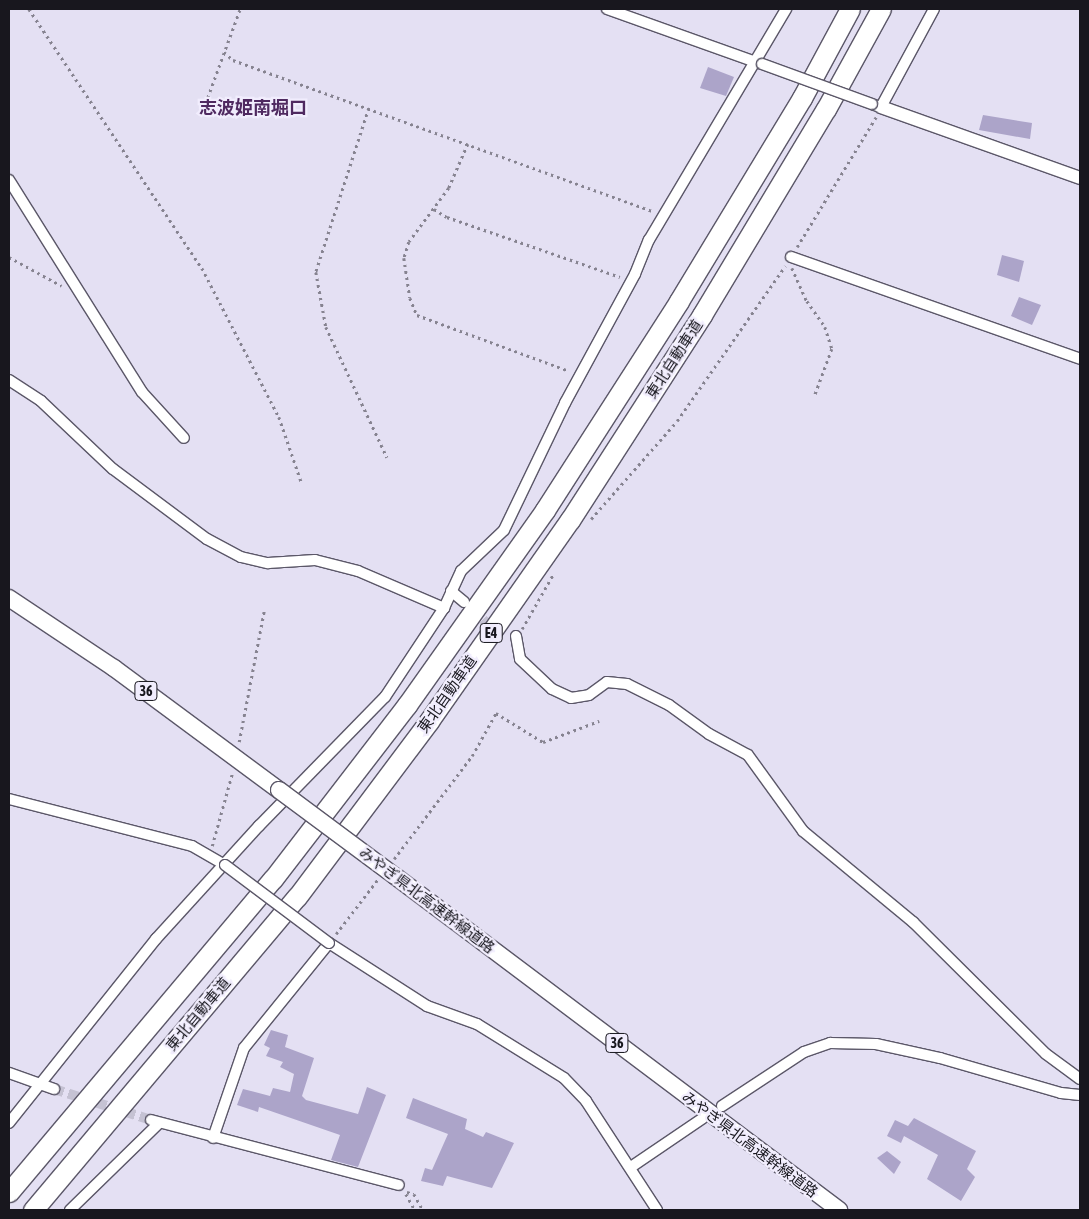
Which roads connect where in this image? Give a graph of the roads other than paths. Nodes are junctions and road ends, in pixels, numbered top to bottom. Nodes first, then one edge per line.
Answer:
1 (607, 9) edge
2 (786, 9) edge
3 (850, 9) edge
4 (882, 9) edge
5 (934, 9) edge
6 (758, 63) junction
7 (876, 106) junction
8 (1080, 178) edge
9 (9, 180) edge
10 (791, 257) road end
11 (1080, 359) edge
12 (9, 380) edge
13 (184, 438) dead end
14 (451, 591) junction
15 (9, 598) edge
16 (464, 602) tunnel mouth
17 (444, 608) junction
18 (516, 636) road end
19 (9, 799) edge
20 (224, 865) junction
21 (329, 943) junction
22 (9, 1073) edge
23 (1080, 1079) edge
24 (40, 1084) junction
25 (54, 1089) tunnel mouth
26 (1080, 1095) edge
27 (722, 1106) dead end
28 (703, 1118) dead end
29 (9, 1123) edge
30 (213, 1138) junction
31 (631, 1167) junction
32 (399, 1184) road end
33 (9, 1192) edge
34 (33, 1210) edge
35 (70, 1210) edge
36 (658, 1210) edge
37 (839, 1210) edge

1 - 6 street
2 - 6 street
3 - 33 highway, 東北自動車道 / E4
4 - 34 highway, 東北自動車道 / E4
5 - 7 street
6 - 7 street, bridge
6 - 14 street
7 - 8 street
9 - 13 street
10 - 11 street
12 - 17 street
14 - 16 street
14 - 17 street
15 - 37 main road, みやぎ県北高速幹線道路 / 36, bridge
17 - 20 street
18 - 23 street
19 - 20 street
20 - 21 street, bridge
20 - 24 street
21 - 30 street
21 - 31 street
22 - 24 street
24 - 25 street
24 - 29 street
26 - 27 street
28 - 31 street
30 - 32 street
30 - 35 street
31 - 36 street

